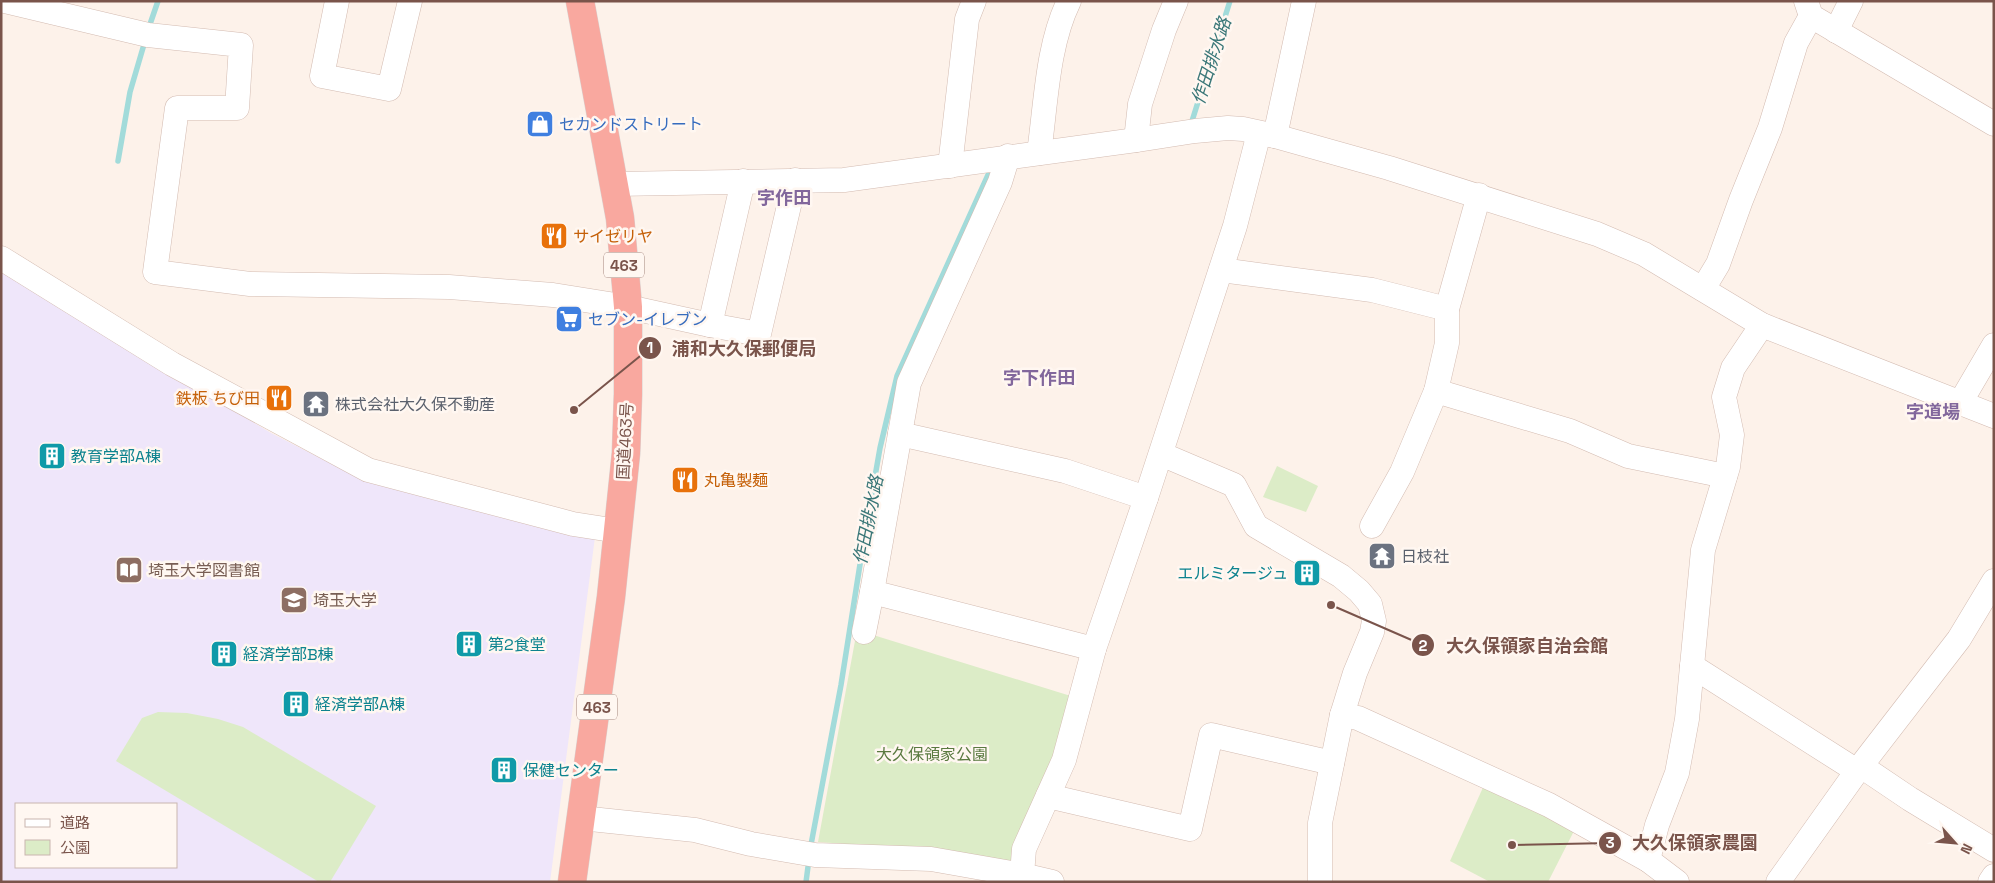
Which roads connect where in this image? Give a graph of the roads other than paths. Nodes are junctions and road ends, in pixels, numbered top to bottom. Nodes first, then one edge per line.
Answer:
1 (5, 1) edge
2 (337, 1) edge
3 (410, 1) edge
4 (974, 1) edge
5 (1069, 1) edge
6 (1176, 1) edge
7 (1304, 1) edge
8 (1851, 1) edge
9 (581, 2) edge
10 (1808, 9) edge
11 (1836, 30) junction
12 (1994, 124) edge
13 (1267, 134) junction
14 (1136, 140) junction
15 (1039, 153) junction
16 (1008, 156) junction
17 (950, 166) junction
18 (795, 180) junction
19 (743, 181) junction
20 (615, 184) junction
21 (1479, 196) junction
22 (1, 258) edge
23 (1221, 270) junction
24 (1703, 290) junction
25 (628, 306) junction
26 (1447, 309) junction
27 (710, 325) junction
28 (1762, 325) junction
29 (1994, 345) edge
30 (1436, 391) junction
31 (1960, 403) junction
32 (1994, 416) edge
33 (900, 434) junction
34 (1161, 454) junction
35 (1725, 476) junction
36 (1146, 498) junction
37 (1372, 526) dead end
38 (618, 531) junction
39 (1994, 581) edge
40 (872, 592) junction
41 (864, 632) dead end
42 (1094, 649) junction
43 (1692, 666) junction
44 (1342, 715) junction
45 (1332, 762) junction
46 (1859, 768) junction
47 (1048, 796) junction
48 (580, 818) junction
49 (1994, 850) edge
50 (1662, 874) edge
51 (1994, 876) edge
52 (1021, 878) edge
53 (572, 882) edge
54 (1052, 882) edge
55 (1320, 882) edge
56 (1778, 882) edge
57 (1990, 882) edge

1 - 25 street
2 - 3 street
4 - 17 street
5 - 15 street
6 - 14 street
7 - 13 street
8 - 11 street
9 - 20 highway, 国道463号 / 463
10 - 11 street
10 - 24 street
11 - 12 street
13 - 14 street
13 - 21 street
13 - 23 street
14 - 15 street
15 - 16 street
16 - 17 street
16 - 33 street
17 - 18 street
18 - 19 street
18 - 27 street
19 - 20 street
19 - 27 street
20 - 25 highway, 国道463号 / 463
21 - 24 street
21 - 26 street
22 - 38 street
23 - 26 street
23 - 34 street
24 - 28 street
25 - 27 street
25 - 38 highway, 国道463号 / 463
26 - 30 street
28 - 31 street
28 - 35 street
29 - 31 street
30 - 35 street
30 - 37 street
31 - 32 street
33 - 36 street
33 - 40 street
34 - 36 street
34 - 44 street
35 - 43 street
36 - 42 street
38 - 48 highway, 国道463号 / 463
39 - 46 street
40 - 41 street
40 - 42 street
42 - 47 street
43 - 46 street
43 - 50 street
44 - 45 street
44 - 50 street
45 - 47 street
45 - 55 street
46 - 49 street
46 - 56 street
47 - 52 street
48 - 52 street
48 - 53 highway, 国道463号 / 463
51 - 57 street
52 - 54 street

